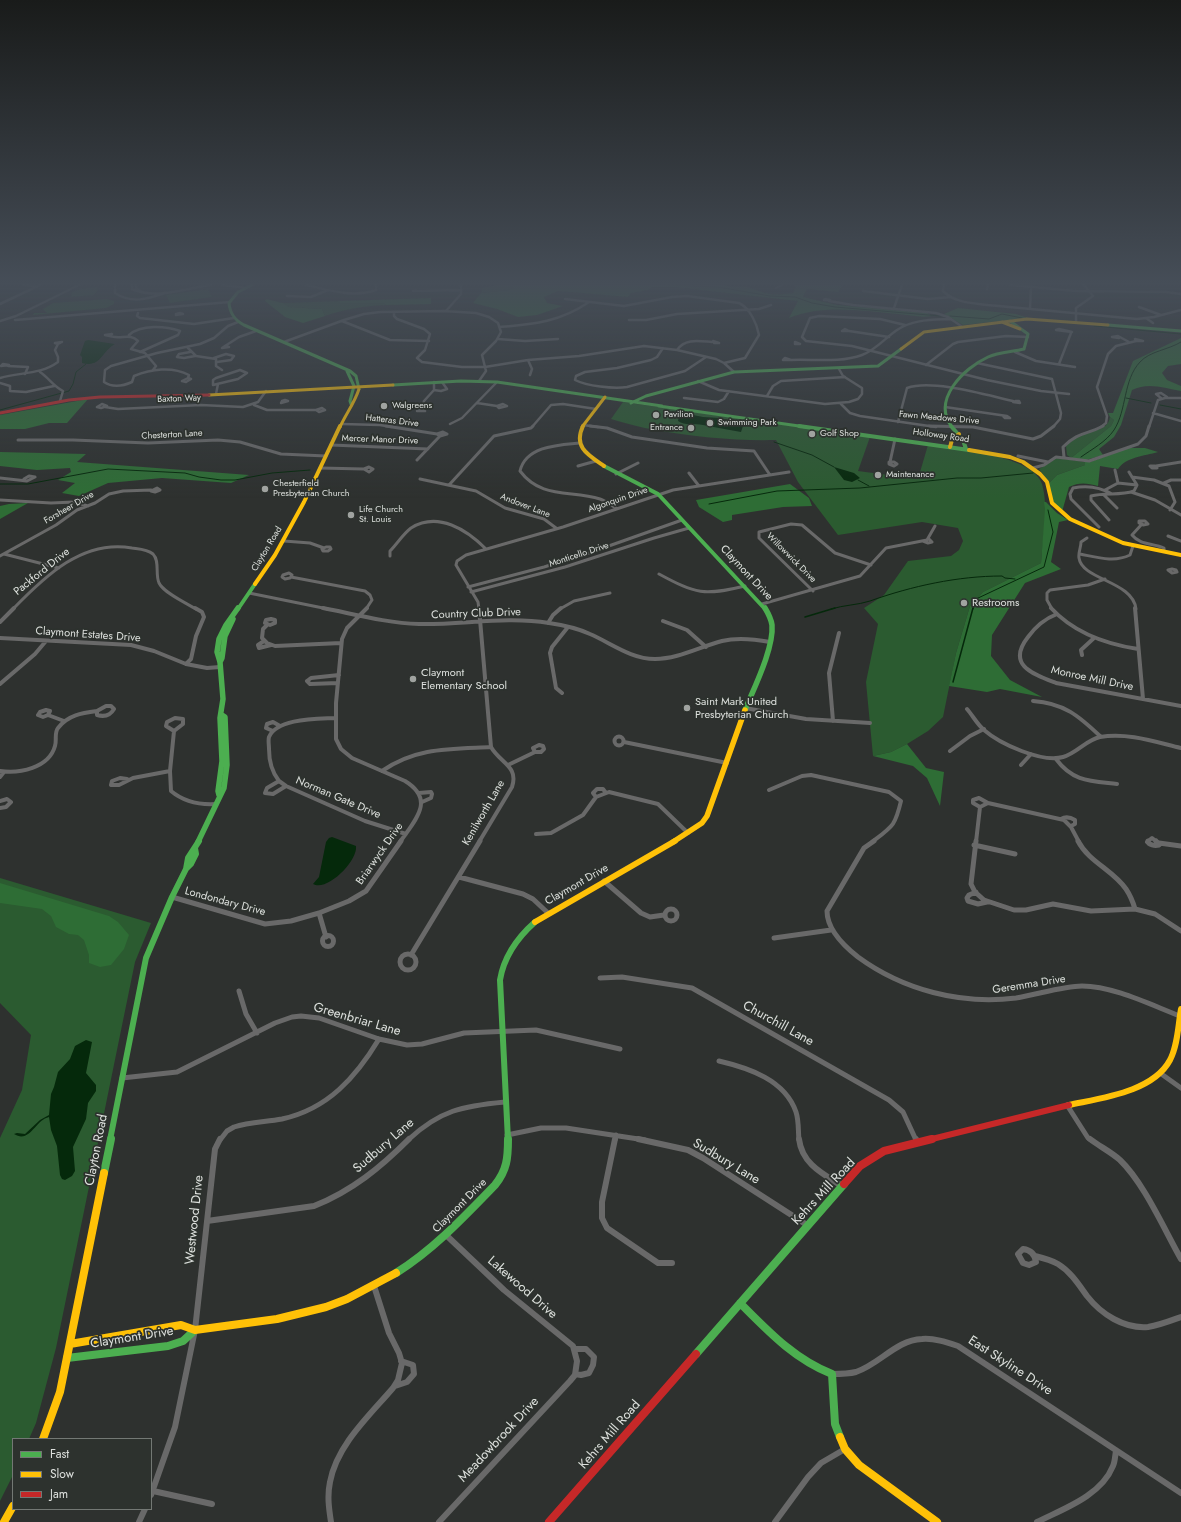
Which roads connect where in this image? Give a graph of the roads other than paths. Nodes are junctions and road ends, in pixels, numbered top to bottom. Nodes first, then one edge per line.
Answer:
1 (58, 356) edge
2 (147, 356) joint
3 (177, 356) edge
4 (195, 356) joint
5 (220, 356) edge
6 (234, 356) edge
7 (318, 356) edge
8 (419, 356) edge
9 (482, 356) edge
10 (579, 356) edge
11 (658, 356) edge
12 (706, 356) joint
13 (746, 356) edge
14 (860, 356) edge
15 (893, 356) joint
16 (938, 356) edge
17 (991, 356) edge
18 (1022, 356) edge
19 (1062, 356) edge
20 (1107, 356) edge
21 (214, 358) junction
22 (528, 360) junction
23 (791, 360) dead end
24 (217, 362) junction
25 (724, 363) junction
26 (977, 363) junction
27 (1059, 364) junction
28 (926, 365) junction
29 (8, 366) dead end
30 (485, 367) junction
31 (1075, 367) dead end
32 (839, 369) junction
33 (153, 370) junction
34 (222, 370) dead end
35 (347, 371) junction
36 (40, 372) junction
37 (734, 372) junction
38 (25, 374) junction
39 (530, 374) dead end
40 (963, 375) junction
41 (351, 377) junction
42 (845, 377) junction
43 (0, 378) edge
44 (188, 378) dead end
45 (478, 381) junction
46 (698, 381) junction
47 (918, 381) dead end
48 (497, 382) junction
49 (0, 383) edge
50 (218, 384) junction
51 (396, 384) junction
52 (443, 384) junction
53 (921, 384) junction
54 (54, 386) junction
55 (434, 386) junction
56 (341, 387) junction
57 (369, 387) junction
58 (355, 388) junction
59 (316, 389) junction
60 (950, 389) junction
61 (266, 391) junction
62 (558, 391) junction
63 (664, 391) junction
64 (729, 391) junction
65 (1056, 392) junction
66 (216, 394) junction
67 (1069, 394) dead end
68 (357, 396) junction
69 (646, 396) junction
70 (767, 396) junction
71 (1168, 397) junction
72 (604, 398) junction
73 (684, 398) dead end
74 (1161, 398) junction
75 (1181, 398) edge
76 (60, 401) junction
77 (632, 402) junction
78 (1014, 402) dead end
79 (281, 403) dead end
80 (477, 403) junction
81 (352, 404) junction
82 (647, 404) junction
83 (841, 404) junction
84 (254, 405) junction
85 (497, 406) dead end
86 (662, 406) junction
87 (105, 407) dead end
88 (945, 407) junction
89 (422, 409) dead end
90 (596, 409) junction
91 (276, 410) junction
92 (316, 410) dead end
93 (0, 413) edge
94 (1153, 413) junction
95 (1003, 416) dead end
96 (1181, 421) edge
97 (898, 422) junction
98 (342, 424) junction
99 (450, 424) dead end
100 (583, 425) junction
101 (953, 427) junction
102 (959, 434) junction
103 (895, 439) junction
104 (18, 440) dead end
105 (579, 444) junction
106 (331, 445) junction
107 (950, 447) junction
108 (428, 449) junction
109 (966, 449) junction
110 (326, 456) junction
111 (1018, 456) dead end
112 (1064, 457) junction
113 (417, 460) dead end
114 (596, 461) junction
115 (890, 462) dead end
116 (1048, 462) junction
117 (1181, 462) edge
118 (638, 463) dead end
119 (578, 466) dead end
120 (1156, 466) dead end
121 (320, 468) junction
122 (1033, 468) junction
123 (364, 469) dead end
124 (1115, 470) dead end
125 (789, 472) dead end
126 (1129, 472) dead end
127 (689, 473) dead end
128 (616, 474) junction
129 (770, 475) junction
130 (1132, 477) junction
131 (0, 478) edge
132 (420, 479) dead end
133 (24, 480) dead end
134 (1181, 480) edge
135 (1118, 483) junction
136 (1164, 483) junction
137 (450, 485) junction
138 (1137, 485) junction
139 (699, 486) junction
140 (151, 490) dead end
141 (1104, 490) junction
142 (1131, 492) junction
143 (658, 494) junction
144 (1112, 494) junction
145 (1104, 495) junction
146 (0, 500) edge
147 (1175, 501) junction
148 (1181, 502) edge
149 (88, 506) junction
150 (616, 508) junction
151 (1117, 508) dead end
152 (1170, 510) junction
153 (1181, 515) edge
154 (682, 520) junction
155 (1109, 520) dead end
156 (1142, 524) dead end
157 (935, 526) dead end
158 (1098, 527) dead end
159 (556, 528) junction
160 (689, 528) junction
161 (1168, 536) dead end
162 (1087, 538) dead end
163 (284, 541) junction
164 (1181, 541) edge
165 (1133, 546) junction
166 (324, 548) dead end
167 (486, 549) junction
168 (1164, 551) junction
169 (4, 554) junction
170 (1080, 554) junction
171 (1181, 555) edge
172 (0, 556) edge
173 (390, 556) dead end
174 (870, 565) junction
175 (59, 568) junction
176 (659, 574) dead end
177 (291, 577) dead end
178 (1105, 579) junction
179 (745, 586) junction
180 (468, 587) junction
181 (813, 590) junction
182 (471, 592) junction
183 (249, 593) junction
184 (610, 594) dead end
185 (762, 604) junction
186 (1057, 614) junction
187 (360, 615) junction
188 (663, 621) dead end
189 (0, 622) edge
190 (480, 622) junction
191 (548, 623) junction
192 (267, 625) dead end
193 (568, 627) junction
194 (839, 633) dead end
195 (0, 638) edge
196 (1094, 638) junction
197 (46, 641) junction
198 (264, 641) junction
199 (770, 642) junction
200 (341, 643) junction
201 (271, 645) junction
202 (706, 646) junction
203 (1138, 649) junction
204 (1082, 655) dead end
205 (186, 664) junction
206 (220, 665) junction
207 (339, 676) junction
208 (338, 683) junction
209 (0, 684) edge
210 (562, 694) dead end
211 (1143, 699) junction
212 (1033, 701) dead end
213 (1181, 706) edge
214 (745, 708) junction
215 (967, 709) dead end
216 (97, 710) dead end
217 (48, 715) dead end
218 (336, 718) junction
219 (64, 720) junction
220 (833, 721) junction
221 (870, 723) dead end
222 (280, 726) junction
223 (984, 730) junction
224 (174, 731) junction
225 (273, 731) junction
226 (1101, 737) junction
227 (624, 742) dead end
228 (491, 747) junction
229 (1181, 748) edge
230 (950, 751) dead end
231 (535, 752) dead end
232 (1031, 754) junction
233 (1056, 759) junction
234 (727, 763) junction
235 (508, 765) junction
236 (1021, 765) dead end
237 (2, 771) edge
238 (170, 771) junction
239 (382, 771) junction
240 (0, 777) edge
241 (127, 780) dead end
242 (279, 781) junction
243 (1117, 784) dead end
244 (286, 786) junction
245 (769, 790) dead end
246 (419, 793) junction
247 (0, 801) edge
248 (422, 802) junction
249 (216, 804) junction
250 (0, 808) edge
251 (688, 833) junction
252 (406, 834) junction
253 (536, 834) dead end
254 (1159, 843) dead end
255 (974, 845) junction
256 (1181, 846) edge
257 (1015, 854) dead end
258 (459, 876) junction
259 (604, 881) junction
260 (976, 892) junction
261 (172, 897) junction
262 (987, 902) junction
263 (1135, 909) junction
264 (319, 913) junction
265 (548, 913) junction
266 (664, 915) dead end
267 (831, 930) junction
268 (1181, 931) edge
269 (326, 937) dead end
270 (774, 938) dead end
271 (411, 955) dead end
272 (600, 978) dead end
273 (239, 991) dead end
274 (1181, 1009) edge
275 (1180, 1016) junction
276 (504, 1031) junction
277 (257, 1033) junction
278 (379, 1039) junction
279 (620, 1049) dead end
280 (719, 1061) dead end
281 (1160, 1073) junction
282 (122, 1078) junction
283 (1181, 1088) edge
284 (506, 1102) junction
285 (1067, 1105) junction
286 (507, 1134) junction
287 (616, 1135) junction
288 (917, 1142) junction
289 (842, 1186) junction
290 (207, 1220) junction
291 (807, 1225) junction
292 (446, 1235) junction
293 (1035, 1256) dead end
294 (1181, 1259) edge
295 (672, 1263) dead end
296 (374, 1286) junction
297 (740, 1303) junction
298 (1181, 1316) edge
299 (195, 1330) junction
300 (70, 1344) junction
301 (574, 1350) junction
302 (67, 1358) junction
303 (401, 1361) junction
304 (575, 1374) junction
305 (832, 1374) junction
306 (395, 1386) junction
307 (43, 1438) edge
308 (846, 1448) junction
309 (1116, 1451) junction
310 (152, 1493) edge
311 (1181, 1493) edge
312 (212, 1504) dead end
313 (12, 1508) edge
314 (145, 1510) edge
315 (4, 1522) edge
316 (139, 1522) edge
317 (331, 1522) edge
318 (439, 1522) edge
319 (549, 1522) edge
320 (774, 1522) edge
321 (937, 1522) edge
322 (1037, 1522) edge

1 - 36 street
2 - 33 street
2 - 33 street
3 - 4 street
4 - 21 street
5 - 21 street
6 - 24 street
7 - 35 main road, Clayton Road
8 - 30 street
9 - 30 street
10 - 22 street
11 - 12 street
12 - 25 street
13 - 25 street
14 - 23 street
15 - 28 street
15 - 32 main road
16 - 28 street
17 - 26 main road
18 - 27 street
19 - 27 street
20 - 112 street
21 - 24 street
22 - 30 street
22 - 39 street
24 - 34 street
25 - 37 street
26 - 40 main road
26 - 65 street, Fawn Meadows Drive
27 - 31 street
28 - 40 street
29 - 38 street
30 - 45 street
32 - 37 main road
32 - 42 street
33 - 44 street
35 - 41 main road, Clayton Road
35 - 58 main road, Clayton Road
36 - 38 street
36 - 54 street
37 - 46 main road
38 - 43 street
40 - 60 main road
40 - 65 street
41 - 56 main road
41 - 58 main road, Clayton Road
42 - 70 street
42 - 83 street
45 - 48 main road
45 - 52 main road
46 - 63 main road
46 - 64 street
47 - 53 street
48 - 62 main road
48 - 80 street
49 - 54 street
50 - 50 street
50 - 66 street
51 - 55 main road
51 - 57 main road
51 - 58 main road
52 - 55 main road
52 - 55 street
53 - 60 street
53 - 97 street
54 - 76 street
55 - 89 street
56 - 58 main road
56 - 59 main road
57 - 58 main road
57 - 68 main road
58 - 59 main road
58 - 68 main road, Clayton Road
58 - 81 main road, Clayton Road
59 - 61 main road
60 - 78 street
60 - 88 main road
61 - 66 main road
61 - 84 street
62 - 63 main road
62 - 72 main road
63 - 69 main road
64 - 70 street
64 - 73 street
65 - 67 street
65 - 101 street, Fawn Meadows Drive
66 - 76 main road
68 - 81 main road, Clayton Road
69 - 77 main road
69 - 82 main road
70 - 83 street
71 - 74 street
71 - 74 street
71 - 75 street
72 - 77 main road
72 - 90 main road
74 - 94 street
76 - 93 main road
77 - 82 main road, Holloway Road
77 - 86 main road, Holloway Road
79 - 91 street
80 - 85 street
80 - 99 street
81 - 98 main road, Clayton Road
82 - 86 main road, Holloway Road
83 - 97 street, Fawn Meadows Drive
84 - 87 street, Baxton Way
84 - 91 street, Baxton Way
86 - 103 main road, Holloway Road
88 - 95 street
88 - 101 main road
90 - 100 main road
90 - 137 street
91 - 92 street, Baxton Way
94 - 96 street
94 - 112 street
97 - 101 street, Fawn Meadows Drive
98 - 106 main road, Clayton Road
98 - 108 street, Hatteras Drive
100 - 105 main road
100 - 129 street
101 - 102 main road
102 - 107 main road
102 - 109 main road
103 - 107 main road, Holloway Road
103 - 115 street
104 - 110 street, Chesterton Lane
105 - 114 main road, Claymont Drive
105 - 150 street
106 - 108 street, Mercer Manor Drive
106 - 110 main road, Clayton Road
107 - 109 main road, Holloway Road
108 - 113 street
109 - 122 main road, Holloway Road
110 - 121 main road, Clayton Road
111 - 116 street
112 - 116 street
114 - 119 street
114 - 128 main road, Claymont Drive
116 - 122 street
117 - 120 street
118 - 128 street
121 - 123 street
121 - 163 main road, Clayton Road
122 - 165 main road, Holloway Road
124 - 135 street
125 - 129 street, Algonquin Drive
126 - 130 street
127 - 139 street
128 - 143 main road, Claymont Drive
129 - 139 street, Algonquin Drive
130 - 136 street
130 - 138 street
131 - 133 street
132 - 137 street, Andover Lane
134 - 136 street
135 - 138 street
135 - 141 street
136 - 147 street
137 - 159 street, Andover Lane
138 - 142 street
139 - 143 street, Algonquin Drive
140 - 149 street, Forsheer Drive
141 - 144 street
141 - 158 street
142 - 144 street
142 - 152 street
143 - 150 street, Algonquin Drive
143 - 154 main road, Claymont Drive
144 - 145 street
145 - 151 street
145 - 155 street
146 - 149 street
147 - 148 street
147 - 152 street
149 - 169 street, Forsheer Drive
150 - 159 street, Algonquin Drive
152 - 153 street
154 - 160 main road, Claymont Drive
154 - 180 street, Monticello Drive
156 - 168 street
157 - 174 street
159 - 167 street, Algonquin Drive
160 - 179 main road, Claymont Drive
160 - 182 street, Monticello Drive
161 - 164 street
162 - 170 street
163 - 166 street
163 - 183 main road, Clayton Road
165 - 168 main road, Holloway Road
165 - 170 street
167 - 173 street
167 - 180 street, Algonquin Drive
168 - 171 main road, Holloway Road
169 - 172 street, Forsheer Drive
169 - 175 street
170 - 178 street
174 - 181 street
174 - 181 street, Willowwick Drive
175 - 189 street, Packford Drive
175 - 205 street, Packford Drive
176 - 179 street
177 - 187 street, Briarwyck Drive
178 - 186 street
178 - 203 street
179 - 185 main road, Claymont Drive
180 - 182 street
181 - 185 street
182 - 190 street
183 - 187 street, Country Club Drive
183 - 206 main road, Clayton Road
184 - 191 street
185 - 199 main road, Claymont Drive
186 - 196 street
186 - 211 street, Monroe Mill Drive
187 - 190 street, Country Club Drive
187 - 200 street, Briarwyck Drive
188 - 202 street
190 - 191 street, Country Club Drive
190 - 228 street
191 - 193 street, Country Club Drive
192 - 198 street
193 - 202 street, Country Club Drive
193 - 210 street
194 - 220 street
195 - 197 street, Claymont Estates Drive
196 - 203 street
196 - 204 street
197 - 205 street, Claymont Estates Drive
197 - 209 street
198 - 201 street
198 - 201 street
199 - 202 street, Country Club Drive
199 - 214 main road, Claymont Drive
200 - 201 street
200 - 207 street, Briarwyck Drive
203 - 211 street
205 - 206 street, Claymont Estates Drive
206 - 249 main road, Clayton Road
207 - 208 street, Briarwyck Drive
207 - 208 street
208 - 218 street, Briarwyck Drive
211 - 213 street, Monroe Mill Drive
212 - 226 street
214 - 220 street
214 - 234 main road, Claymont Drive
215 - 223 street
216 - 219 street
217 - 219 street
218 - 222 street
218 - 239 street, Briarwyck Drive
219 - 237 street
220 - 221 street
222 - 225 street
222 - 225 street
223 - 230 street
223 - 232 street
224 - 224 street
224 - 238 street
225 - 242 street
226 - 229 street
226 - 233 street
227 - 234 street
228 - 235 street, Kenilworth Lane
228 - 239 street
231 - 235 street
232 - 233 street
232 - 236 street
233 - 243 street
234 - 251 main road, Claymont Drive
235 - 258 street, Kenilworth Lane
237 - 240 street
238 - 241 street
238 - 249 street
239 - 246 street, Briarwyck Drive
242 - 244 street, Norman Gate Drive
242 - 244 street
244 - 252 street, Norman Gate Drive
245 - 267 street
246 - 248 street
246 - 248 street, Briarwyck Drive
247 - 250 street
248 - 252 street, Briarwyck Drive
249 - 261 main road, Clayton Road
251 - 253 street
251 - 259 main road, Claymont Drive
252 - 264 street, Briarwyck Drive
254 - 256 street
255 - 257 street
255 - 260 street
255 - 263 street
258 - 265 street
258 - 271 street, Kenilworth Lane
259 - 265 main road, Claymont Drive
259 - 266 street
260 - 262 street
260 - 262 street
261 - 264 street, Londondary Drive
261 - 282 main road, Clayton Road
262 - 263 street
263 - 268 street
264 - 269 street
265 - 276 main road, Claymont Drive
267 - 270 street
267 - 275 street, Geremma Drive
272 - 288 street, Churchill Lane
273 - 277 street
274 - 275 main road, Kehrs Mill Road
275 - 281 main road, Kehrs Mill Road
276 - 278 street, Greenbriar Lane
276 - 279 street, Greenbriar Lane
276 - 284 main road, Claymont Drive
277 - 278 street, Greenbriar Lane
277 - 282 street, Greenbriar Lane
278 - 290 street, Westwood Drive
280 - 289 street
281 - 283 street
281 - 285 main road, Kehrs Mill Road
282 - 300 main road, Clayton Road
284 - 286 main road, Claymont Drive
284 - 290 street, Sudbury Lane
285 - 288 main road, Kehrs Mill Road
285 - 294 street
286 - 287 street, Sudbury Lane
286 - 292 main road, Claymont Drive
287 - 291 street, Sudbury Lane
287 - 295 street
288 - 289 main road, Kehrs Mill Road
289 - 291 main road, Kehrs Mill Road
290 - 299 street, Westwood Drive
291 - 297 main road, Kehrs Mill Road
292 - 296 main road, Claymont Drive
292 - 301 street, Lakewood Drive
293 - 298 street
296 - 299 main road, Claymont Drive
296 - 303 street
297 - 305 main road, East Skyline Drive
297 - 319 main road, Kehrs Mill Road
299 - 300 main road, Claymont Drive
299 - 302 main road, Claymont Drive
299 - 310 street, Westwood Drive
300 - 302 main road, Clayton Road
301 - 304 street, Lakewood Drive
301 - 304 street
302 - 307 main road, Clayton Road
303 - 306 street
303 - 306 street
304 - 318 street, Meadowbrook Drive
305 - 308 main road
305 - 309 street, East Skyline Drive
306 - 317 street
308 - 320 street
308 - 321 main road
309 - 311 street, East Skyline Drive
309 - 322 street
310 - 312 street
313 - 315 main road
314 - 316 street

